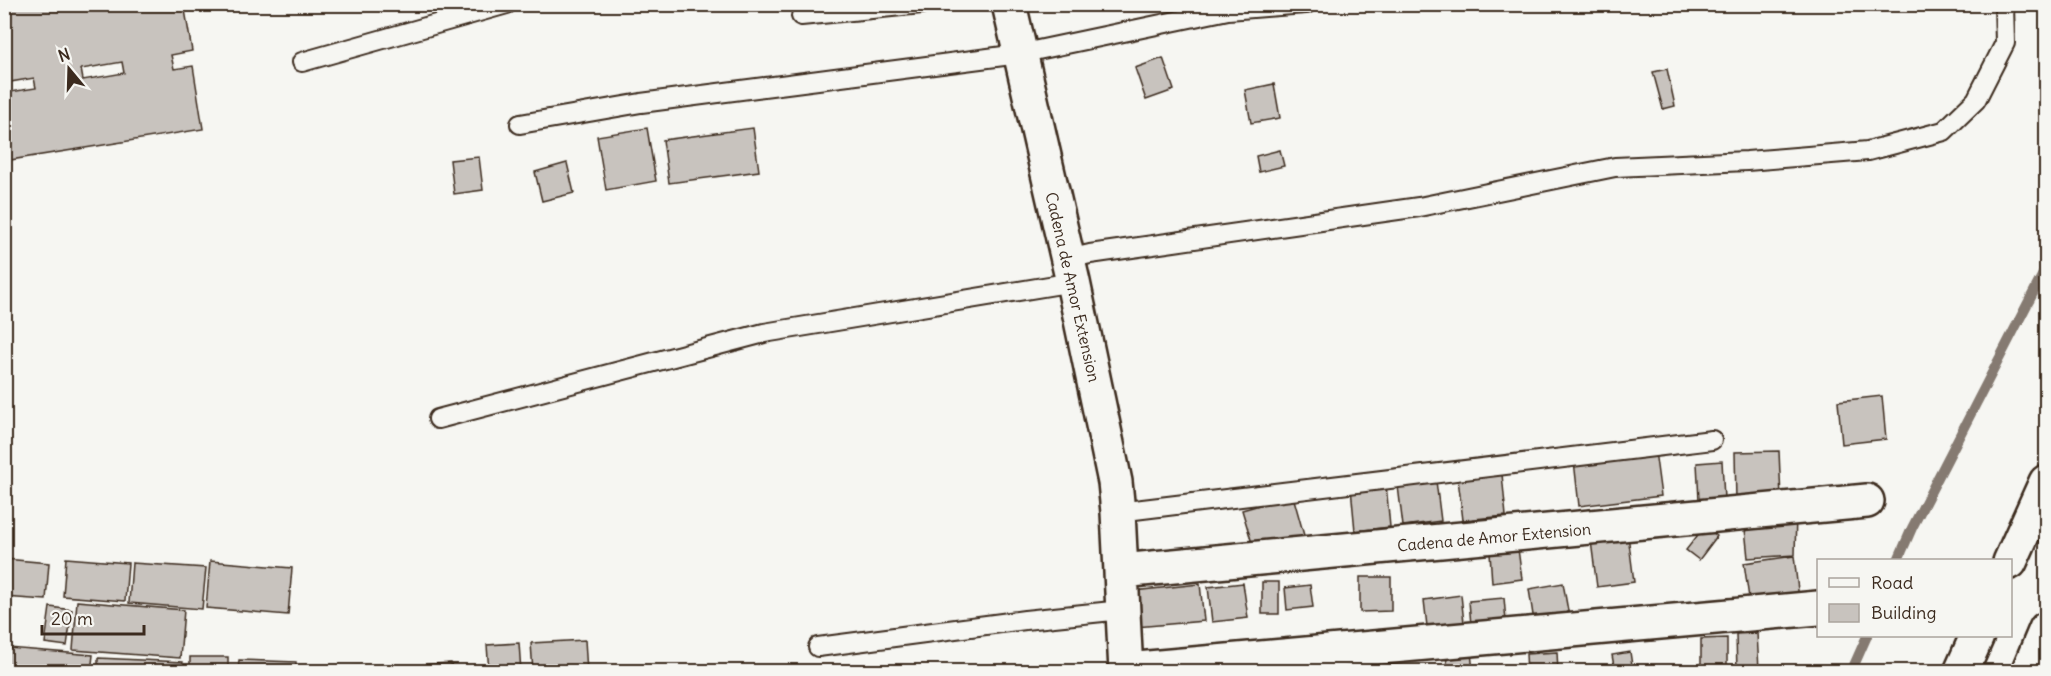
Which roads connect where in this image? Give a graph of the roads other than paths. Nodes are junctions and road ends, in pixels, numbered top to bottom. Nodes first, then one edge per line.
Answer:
1 (507, 4) edge
2 (922, 4) edge
3 (1009, 4) edge
4 (1306, 4) edge
5 (2004, 4) edge
6 (801, 16) dead end
7 (1019, 54) junction
8 (302, 62) dead end
9 (520, 124) dead end
10 (1071, 271) junction
11 (438, 419) dead end
12 (1712, 440) dead end
13 (2046, 482) edge
14 (1867, 501) dead end
15 (1118, 512) junction
16 (2011, 559) edge
17 (1121, 571) junction
18 (1817, 608) edge
19 (1122, 610) junction
20 (2046, 629) edge
21 (1977, 637) edge
22 (818, 648) dead end
23 (1126, 671) edge
24 (1961, 672) edge
25 (2028, 672) edge

1 - 8 lane
2 - 6 lane
3 - 7 street, Cadena de Amor Extension
4 - 7 lane
5 - 10 lane
7 - 9 lane
7 - 10 street, Cadena de Amor Extension
10 - 11 lane
10 - 15 street, Cadena de Amor Extension
12 - 15 lane
13 - 16 street
14 - 17 street, Cadena de Amor Extension
15 - 17 street, Cadena de Amor Extension
17 - 19 street, Cadena de Amor Extension
18 - 23 street, Cadena de Amor Extension
19 - 22 lane
19 - 23 street, Cadena de Amor Extension
20 - 25 street
21 - 24 street

